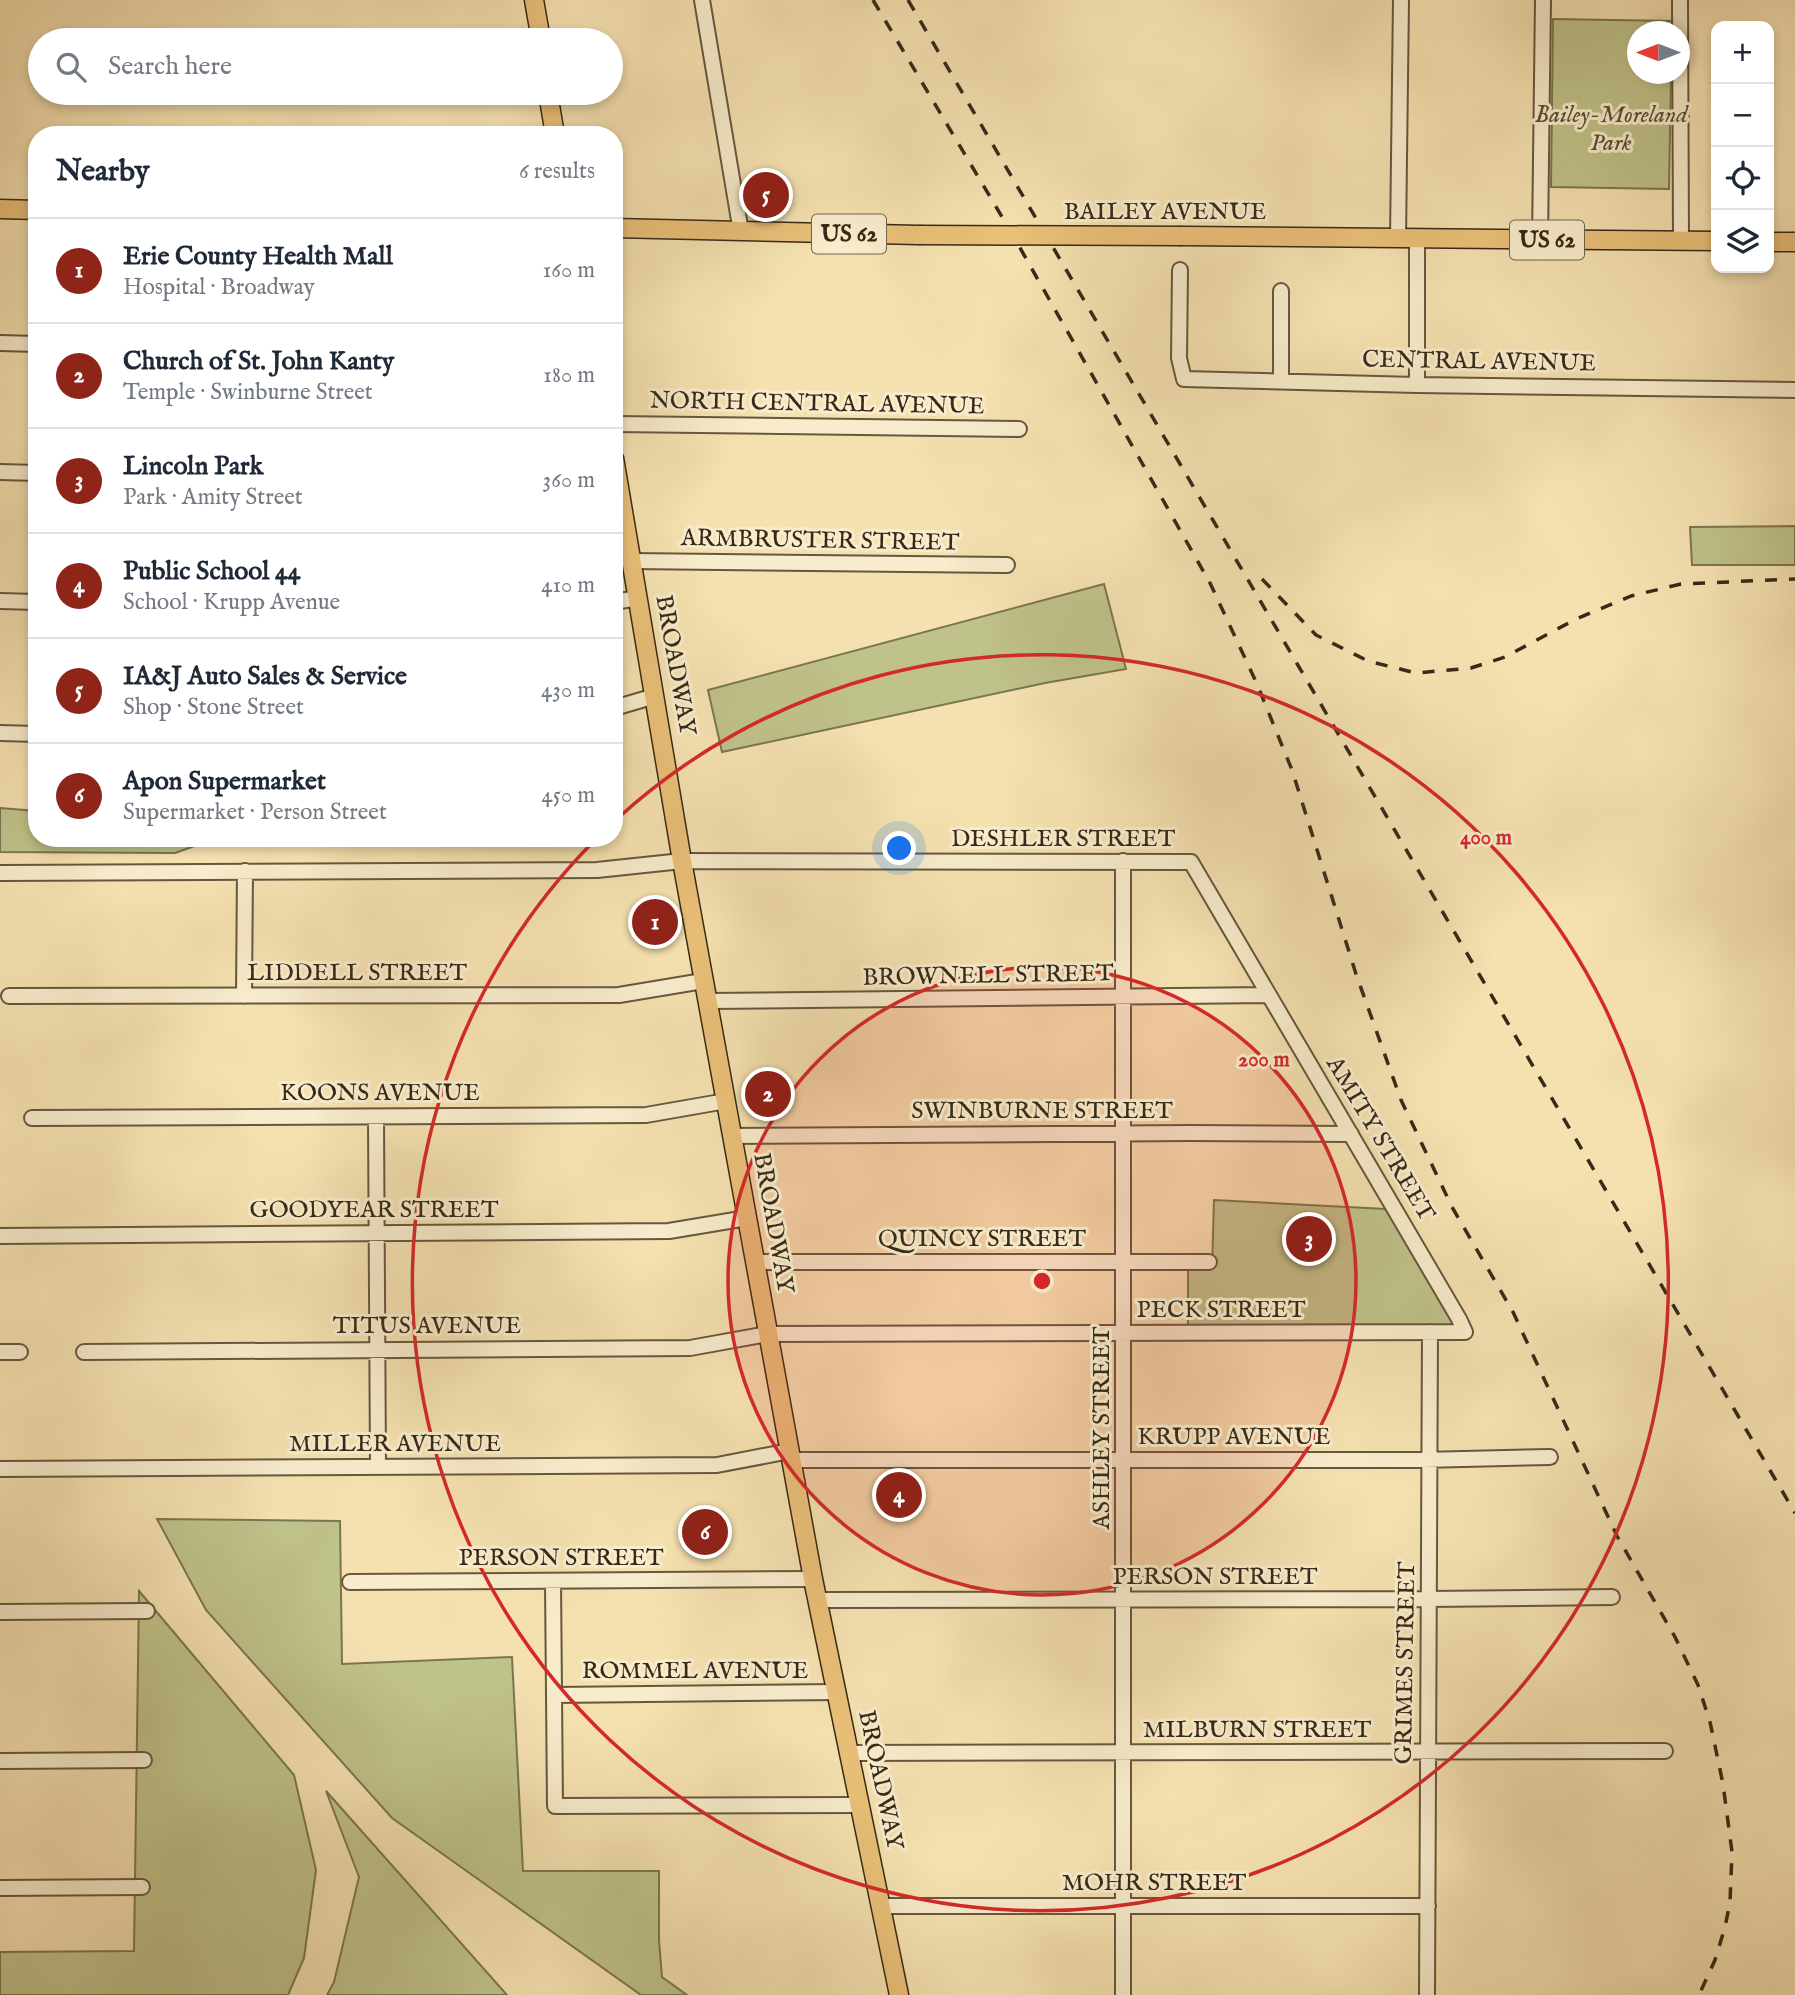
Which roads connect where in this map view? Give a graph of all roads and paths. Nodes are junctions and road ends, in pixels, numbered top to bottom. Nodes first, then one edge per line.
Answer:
1 (534, 0) edge
2 (702, 0) edge
3 (1401, 0) edge
4 (1543, 0) edge
5 (1680, 0) edge
6 (539, 28) edge
7 (550, 105) edge
8 (554, 126) edge
9 (0, 209) edge
10 (28, 210) edge
11 (623, 228) edge
12 (741, 232) junction
13 (1398, 238) junction
14 (1417, 238) junction
15 (1540, 240) junction
16 (1681, 241) junction
17 (1711, 241) edge
18 (1774, 242) edge
19 (1795, 242) edge
20 (1180, 270) dead end
21 (1281, 291) dead end
22 (0, 343) edge
23 (28, 344) edge
24 (1281, 380) junction
25 (1417, 385) junction
26 (1795, 390) edge
27 (623, 424) edge
28 (1019, 429) dead end
29 (0, 472) edge
30 (28, 473) edge
31 (623, 509) edge
32 (632, 561) junction
33 (1007, 565) dead end
34 (638, 598) junction
35 (623, 600) edge
36 (0, 601) edge
37 (28, 602) edge
38 (655, 696) junction
39 (623, 705) edge
40 (0, 733) edge
41 (28, 734) edge
42 (682, 861) junction
43 (1123, 862) junction
44 (1191, 862) joint
45 (244, 871) junction
46 (0, 873) edge
47 (704, 981) junction
48 (1268, 995) junction
49 (9, 996) dead end
50 (244, 996) junction
51 (1124, 997) junction
52 (707, 1001) junction
53 (726, 1101) junction
54 (376, 1116) junction
55 (32, 1118) dead end
56 (1125, 1133) junction
57 (1351, 1134) junction
58 (732, 1136) junction
59 (747, 1218) junction
60 (377, 1233) junction
61 (0, 1236) edge
62 (755, 1262) junction
63 (1124, 1262) junction
64 (1209, 1262) dead end
65 (1430, 1332) junction
66 (1465, 1332) joint
67 (1125, 1333) junction
68 (768, 1334) junction
69 (378, 1349) junction
70 (0, 1352) edge
71 (20, 1352) dead end
72 (83, 1352) dead end
73 (791, 1456) junction
74 (1550, 1457) dead end
75 (1125, 1459) junction
76 (1431, 1459) junction
77 (378, 1467) junction
78 (0, 1469) edge
79 (813, 1579) junction
80 (553, 1581) junction
81 (350, 1582) dead end
82 (1612, 1597) dead end
83 (1429, 1599) junction
84 (817, 1600) junction
85 (1124, 1600) junction
86 (147, 1611) dead end
87 (0, 1612) edge
88 (836, 1692) junction
89 (554, 1695) junction
90 (1665, 1751) dead end
91 (849, 1753) junction
92 (1124, 1753) junction
93 (1428, 1753) junction
94 (144, 1760) dead end
95 (0, 1761) edge
96 (860, 1805) junction
97 (142, 1887) dead end
98 (0, 1888) edge
99 (880, 1906) junction
100 (1427, 1906) junction
101 (1122, 1907) junction
102 (899, 1995) edge
103 (1123, 1995) edge
104 (1427, 1995) edge

1 - 6 main road
2 - 12 street
3 - 13 street
4 - 15 street
5 - 16 street
7 - 8 main road
9 - 10 main road
11 - 12 main road, BAILEY AVENUE / US 62
12 - 13 main road, BAILEY AVENUE / US 62, bridge
13 - 14 main road, BAILEY AVENUE / US 62
14 - 15 main road, BAILEY AVENUE / US 62
14 - 25 street
15 - 16 main road, BAILEY AVENUE / US 62
16 - 17 main road, BAILEY AVENUE / US 62
18 - 19 main road
20 - 24 street, CENTRAL AVENUE
21 - 24 street
22 - 23 street
24 - 25 street, CENTRAL AVENUE
25 - 26 street, CENTRAL AVENUE
27 - 28 street, NORTH CENTRAL AVENUE
29 - 30 street
31 - 32 main road, BROADWAY
32 - 33 street, ARMBRUSTER STREET
32 - 34 main road, BROADWAY
34 - 35 street
34 - 38 main road, BROADWAY
36 - 37 street
38 - 39 street
38 - 42 main road, BROADWAY
40 - 41 street
42 - 43 street, DESHLER STREET
42 - 45 street, DESHLER STREET
42 - 47 main road, BROADWAY
43 - 44 street, DESHLER STREET
43 - 51 street, ASHLEY STREET
44 - 48 street, AMITY STREET
45 - 46 street, DESHLER STREET
45 - 50 street
47 - 50 street, LIDDELL STREET
47 - 52 main road, BROADWAY
48 - 51 street, BROWNELL STREET
48 - 57 street, AMITY STREET
49 - 50 street, LIDDELL STREET
51 - 52 street, BROWNELL STREET
51 - 56 street, ASHLEY STREET
52 - 53 main road, BROADWAY
53 - 54 street, KOONS AVENUE
53 - 58 main road, BROADWAY
54 - 55 street, KOONS AVENUE
54 - 60 street
56 - 57 street, SWINBURNE STREET
56 - 58 street, SWINBURNE STREET
56 - 63 street, ASHLEY STREET
57 - 66 street, AMITY STREET
58 - 59 main road, BROADWAY
59 - 60 street, GOODYEAR STREET
59 - 62 main road, BROADWAY
60 - 61 street, GOODYEAR STREET
60 - 69 street
62 - 63 street, QUINCY STREET
62 - 68 main road, BROADWAY
63 - 64 street, QUINCY STREET
63 - 67 street, ASHLEY STREET
65 - 66 street, PECK STREET
65 - 67 street, PECK STREET
65 - 76 street, GRIMES STREET
67 - 68 street, PECK STREET
67 - 75 street, ASHLEY STREET
68 - 69 street, TITUS AVENUE
68 - 73 main road, BROADWAY
69 - 72 street, TITUS AVENUE
69 - 77 street
70 - 71 street
73 - 75 street, KRUPP AVENUE
73 - 77 street, MILLER AVENUE
73 - 79 main road, BROADWAY
74 - 76 street, KRUPP AVENUE
75 - 76 street, KRUPP AVENUE
75 - 85 street, ASHLEY STREET
76 - 83 street, GRIMES STREET
77 - 78 street, MILLER AVENUE
79 - 80 street, PERSON STREET
79 - 84 main road, BROADWAY
80 - 81 street, PERSON STREET
80 - 89 street
82 - 83 street, PERSON STREET
83 - 85 street, PERSON STREET
83 - 93 street, GRIMES STREET
84 - 85 street, PERSON STREET
84 - 88 main road, BROADWAY
85 - 92 street, ASHLEY STREET
86 - 87 street
88 - 89 street, ROMMEL AVENUE
88 - 91 main road, BROADWAY
89 - 96 street
90 - 93 street, MILBURN STREET
91 - 92 street, MILBURN STREET
91 - 96 main road, BROADWAY
92 - 93 street, MILBURN STREET
92 - 101 street, ASHLEY STREET
93 - 100 street, GRIMES STREET
94 - 95 street
96 - 99 main road, BROADWAY
97 - 98 street
99 - 101 street, MOHR STREET
99 - 102 main road, BROADWAY
100 - 101 street, MOHR STREET
100 - 104 street, GRIMES STREET
101 - 103 street, ASHLEY STREET

